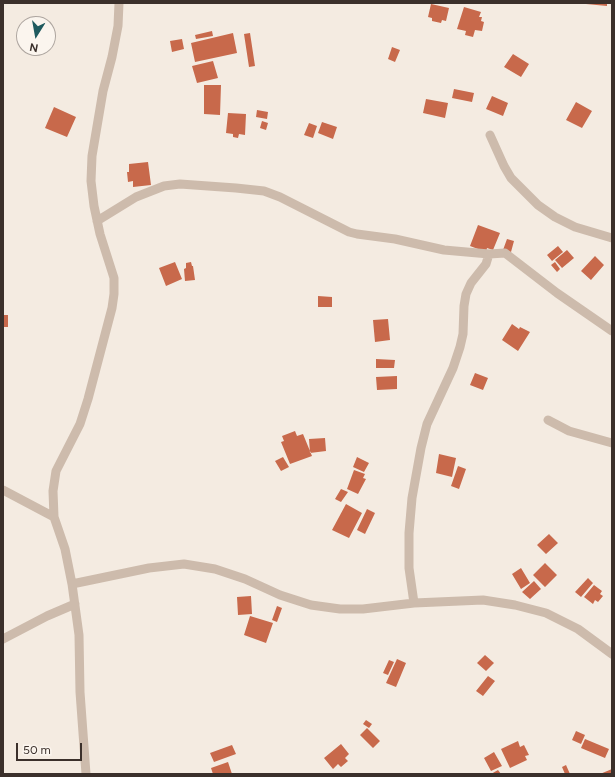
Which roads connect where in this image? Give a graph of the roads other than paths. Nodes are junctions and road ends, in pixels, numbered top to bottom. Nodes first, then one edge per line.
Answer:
1 (119, 3) edge
2 (490, 135) dead end
3 (97, 221) junction
4 (612, 238) edge
5 (489, 254) junction
6 (612, 331) edge
7 (548, 420) dead end
8 (612, 443) edge
9 (3, 490) edge
10 (54, 517) junction
11 (72, 584) junction
12 (414, 602) junction
13 (75, 604) junction
14 (3, 639) edge
15 (612, 654) edge
16 (86, 774) edge

1 - 3 street
2 - 4 street
3 - 5 street
3 - 10 street
5 - 6 street
5 - 12 street
7 - 8 street
9 - 10 street
10 - 11 street
11 - 12 street
11 - 13 street
12 - 15 street
13 - 14 street
13 - 16 street

